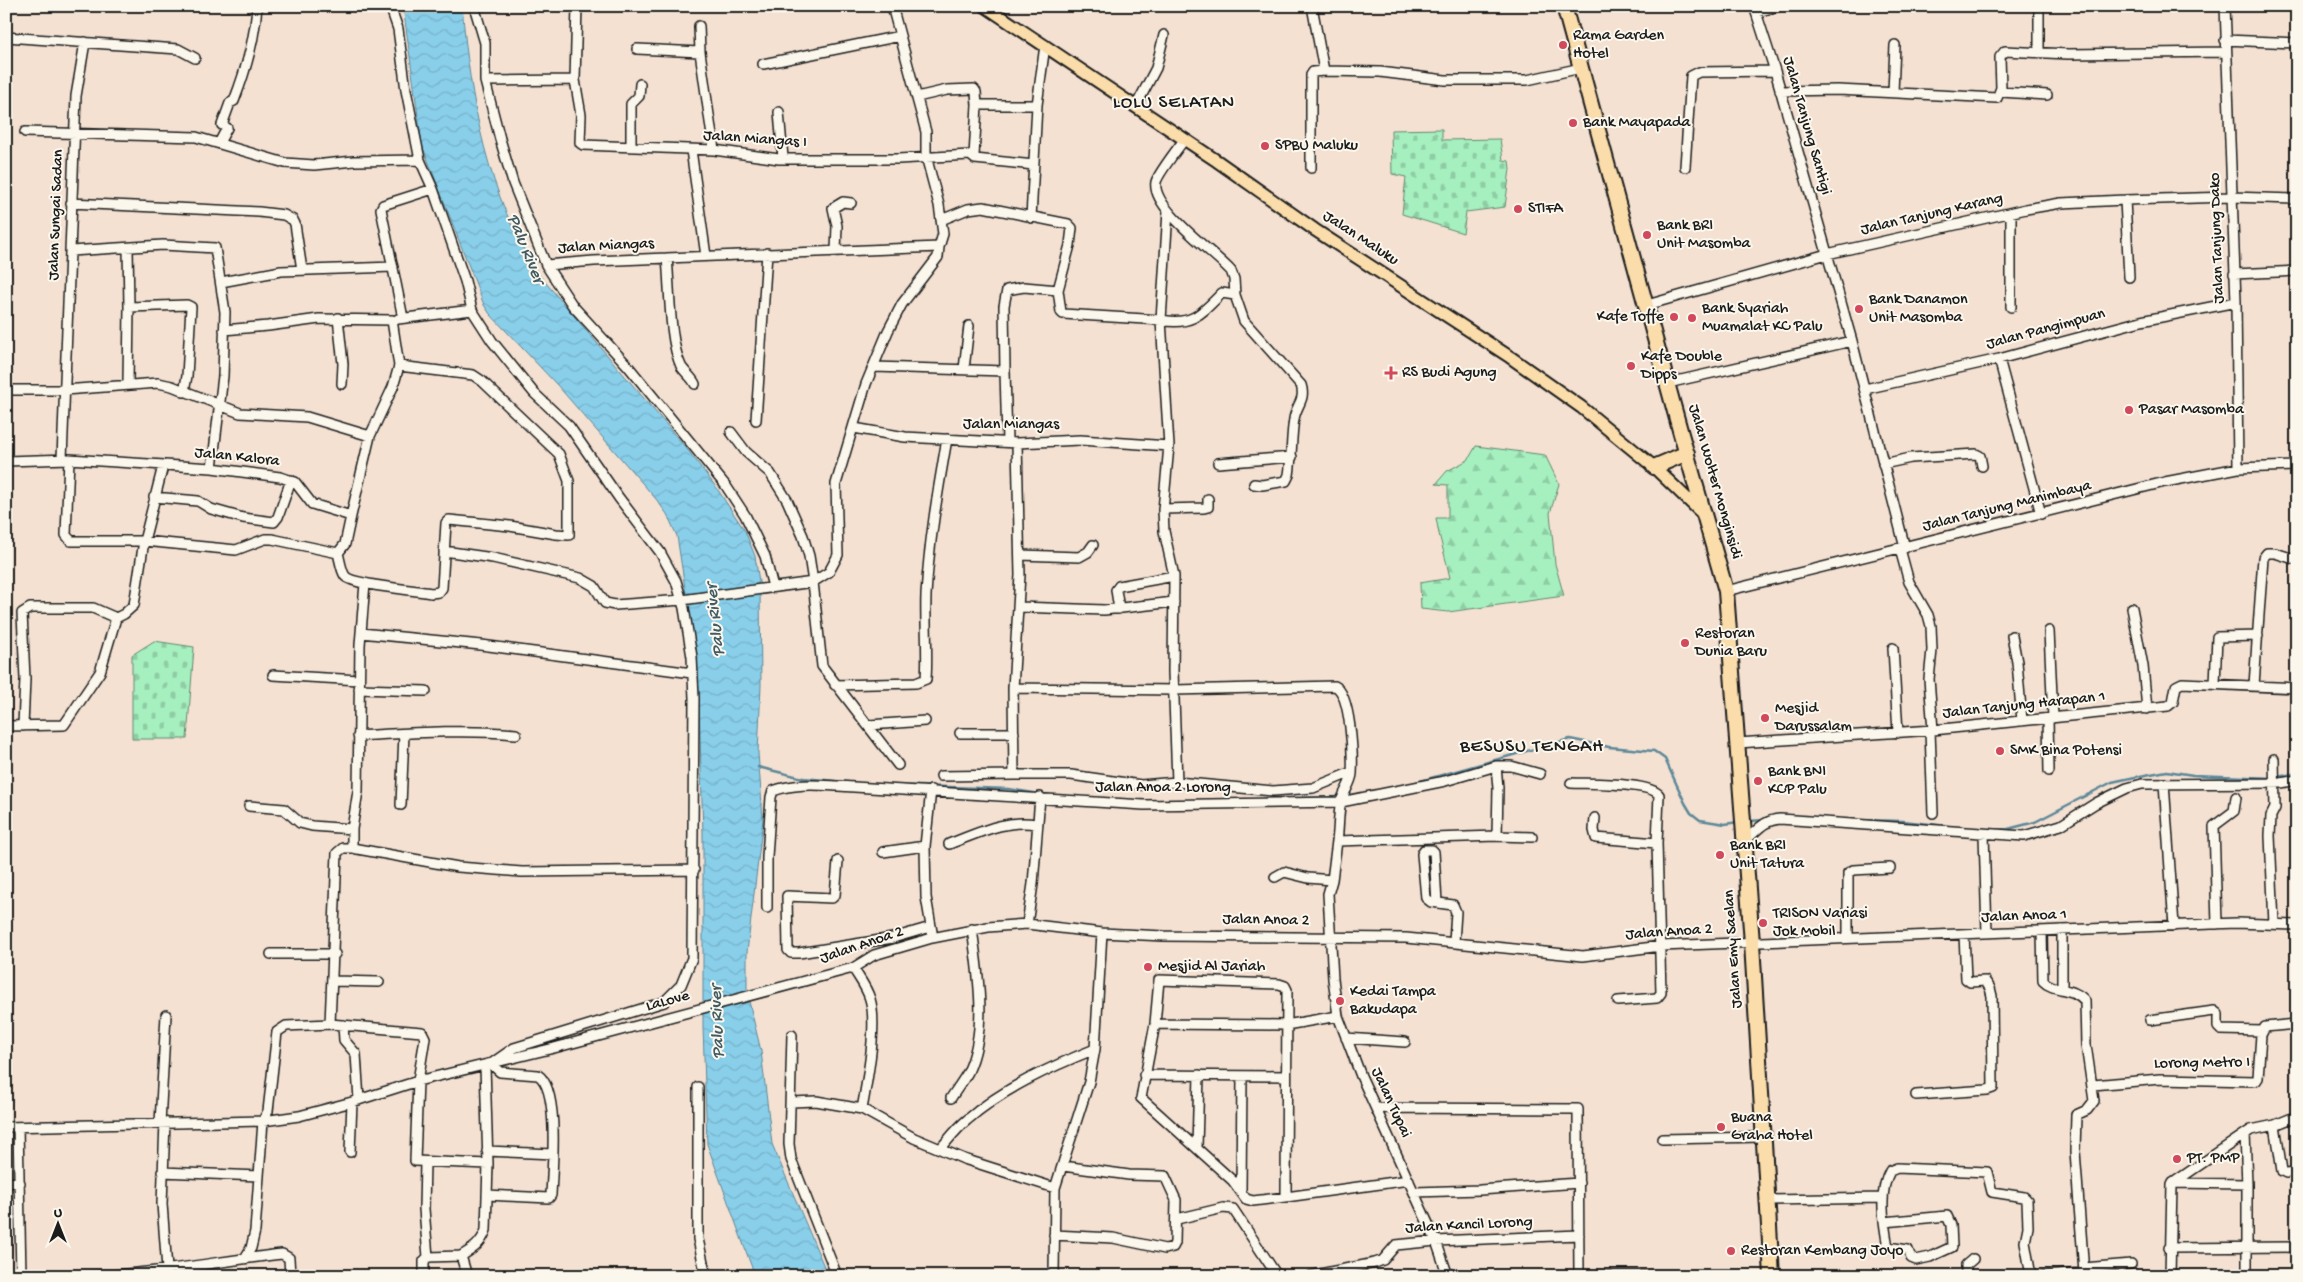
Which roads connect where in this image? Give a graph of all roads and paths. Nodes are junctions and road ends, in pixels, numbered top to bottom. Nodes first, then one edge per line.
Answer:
1 (257, 6) edge
2 (390, 6) edge
3 (474, 6) edge
4 (577, 6) edge
5 (892, 6) edge
6 (985, 6) edge
7 (1312, 6) edge
8 (1564, 6) edge
9 (1780, 6) edge
10 (2039, 6) edge
11 (2225, 6) edge
12 (1756, 9) edge
13 (699, 26) dead end
14 (1164, 35) dead end
15 (900, 36) junction
16 (6, 37) edge
17 (2225, 40) junction
18 (85, 42) junction
19 (2297, 43) edge
20 (1044, 45) junction
21 (1895, 45) dead end
22 (636, 49) dead end
23 (700, 52) junction
24 (2226, 52) junction
25 (2039, 53) junction
26 (195, 58) dead end
27 (763, 64) dead end
28 (1581, 68) junction
29 (1324, 71) junction
30 (1775, 71) junction
31 (575, 80) junction
32 (485, 81) junction
33 (640, 84) dead end
34 (1780, 92) junction
35 (1893, 92) junction
36 (2001, 92) junction
37 (2048, 95) dead end
38 (917, 97) junction
39 (977, 104) junction
40 (1037, 105) junction
41 (1136, 106) junction
42 (779, 112) dead end
43 (25, 132) dead end
44 (75, 134) junction
45 (1184, 140) junction
46 (219, 143) junction
47 (631, 146) junction
48 (691, 150) junction
49 (714, 150) junction
50 (926, 156) junction
51 (974, 156) junction
52 (784, 158) junction
53 (420, 160) junction
54 (1034, 165) junction
55 (1685, 167) dead end
56 (1311, 168) dead end
57 (433, 188) junction
58 (2231, 197) junction
59 (2124, 200) junction
60 (2297, 200) edge
61 (71, 203) junction
62 (851, 203) dead end
63 (1168, 211) junction
64 (2011, 213) junction
65 (1031, 218) junction
66 (941, 220) junction
67 (938, 247) junction
68 (128, 248) junction
69 (71, 251) junction
70 (836, 251) junction
71 (766, 253) junction
72 (1827, 254) junction
73 (706, 256) junction
74 (667, 258) junction
75 (546, 265) junction
76 (392, 266) junction
77 (302, 270) junction
78 (2297, 271) edge
79 (2234, 274) junction
80 (1234, 277) junction
81 (2129, 277) dead end
82 (221, 282) junction
83 (1058, 290) junction
84 (1222, 293) junction
85 (1235, 295) junction
86 (2236, 302) junction
87 (1647, 306) junction
88 (129, 307) junction
89 (2011, 307) dead end
90 (472, 310) junction
91 (338, 318) junction
92 (403, 318) junction
93 (392, 320) junction
94 (1161, 320) junction
95 (969, 326) dead end
96 (224, 330) junction
97 (1852, 342) junction
98 (1999, 359) junction
99 (399, 366) junction
100 (874, 367) junction
101 (964, 369) junction
102 (1005, 371) junction
103 (1668, 383) junction
104 (128, 384) junction
105 (342, 384) dead end
106 (695, 384) dead end
107 (1865, 389) junction
108 (7, 390) edge
109 (64, 390) junction
110 (184, 392) junction
111 (220, 406) junction
112 (756, 420) dead end
113 (854, 428) junction
114 (731, 432) dead end
115 (370, 436) junction
116 (947, 439) junction
117 (1007, 441) junction
118 (1017, 443) junction
119 (1169, 446) junction
120 (1687, 453) junction
121 (1292, 457) junction
122 (66, 459) junction
123 (6, 461) edge
124 (1218, 463) dead end
125 (1883, 464) junction
126 (163, 466) junction
127 (1982, 466) dead end
128 (2297, 466) edge
129 (1654, 467) junction
130 (212, 468) junction
131 (2238, 468) junction
132 (291, 480) junction
133 (1254, 484) dead end
134 (154, 497) junction
135 (1208, 498) dead end
136 (1163, 509) junction
137 (2041, 514) junction
138 (1704, 515) junction
139 (351, 516) junction
140 (144, 541) junction
141 (1093, 545) dead end
142 (1903, 548) junction
143 (444, 551) junction
144 (338, 553) junction
145 (1020, 556) junction
146 (2297, 560) edge
147 (1174, 576) junction
148 (813, 582) junction
149 (365, 583) junction
150 (769, 588) junction
151 (1726, 591) junction
152 (684, 600) junction
153 (1174, 602) junction
154 (1019, 607) junction
155 (2132, 608) dead end
156 (1119, 609) junction
157 (116, 618) junction
158 (2049, 631) dead end
159 (361, 633) junction
160 (2012, 636) dead end
161 (2258, 636) junction
162 (1893, 648) dead end
163 (692, 673) junction
164 (273, 675) dead end
165 (2215, 684) junction
166 (359, 685) junction
167 (836, 685) junction
168 (2254, 685) junction
169 (1013, 688) junction
170 (2297, 688) edge
171 (1174, 690) junction
172 (426, 691) dead end
173 (2147, 709) junction
174 (2050, 719) junction
175 (2022, 721) junction
176 (925, 722) dead end
177 (869, 725) junction
178 (6, 726) edge
179 (23, 726) junction
180 (1932, 730) junction
181 (960, 733) dead end
182 (1014, 733) junction
183 (1898, 733) junction
184 (404, 734) junction
185 (516, 734) dead end
186 (358, 736) junction
187 (1738, 743) junction
188 (2275, 763) dead end
189 (898, 766) dead end
190 (1496, 766) junction
191 (2049, 771) dead end
192 (1352, 774) junction
193 (1540, 774) dead end
194 (1014, 775) junction
195 (941, 776) dead end
196 (2297, 780) edge
197 (1177, 782) junction
198 (2275, 782) junction
199 (1571, 783) dead end
200 (2164, 783) junction
201 (931, 790) junction
202 (1040, 797) junction
203 (2236, 797) dead end
204 (1341, 802) junction
205 (401, 805) dead end
206 (249, 806) dead end
207 (1933, 812) dead end
208 (1596, 818) dead end
209 (1036, 824) junction
210 (352, 829) junction
211 (1984, 834) junction
212 (1497, 836) junction
213 (1532, 837) dead end
214 (1743, 839) junction
215 (1337, 841) junction
216 (1657, 843) junction
217 (949, 844) dead end
218 (925, 846) junction
219 (352, 848) junction
220 (883, 852) dead end
221 (838, 861) dead end
222 (1890, 868) dead end
223 (694, 870) junction
224 (1275, 877) dead end
225 (1332, 880) junction
226 (1437, 903) junction
227 (767, 908) dead end
228 (1028, 924) junction
229 (2217, 924) junction
230 (2274, 924) junction
231 (2297, 925) edge
232 (2174, 926) junction
233 (931, 927) junction
234 (972, 929) junction
235 (2062, 930) junction
236 (2042, 931) junction
237 (1987, 933) junction
238 (1102, 934) junction
239 (1964, 934) junction
240 (1330, 937) junction
241 (932, 938) junction
242 (1848, 938) junction
243 (1454, 942) junction
244 (1752, 943) junction
245 (1661, 946) junction
246 (271, 954) dead end
247 (335, 954) junction
248 (853, 968) junction
249 (333, 981) junction
250 (379, 982) dead end
251 (789, 985) joint
252 (2062, 988) junction
253 (1618, 1001) dead end
254 (166, 1015) dead end
255 (1338, 1016) junction
256 (2150, 1020) dead end
257 (330, 1024) junction
258 (1155, 1024) junction
259 (2297, 1024) edge
260 (343, 1025) junction
261 (1286, 1025) junction
262 (2262, 1031) junction
263 (792, 1035) dead end
264 (1346, 1038) junction
265 (1405, 1042) dead end
266 (1095, 1049) junction
267 (488, 1065) junction
268 (1144, 1075) junction
269 (1199, 1076) junction
270 (1242, 1076) junction
271 (1286, 1076) junction
272 (418, 1081) junction
273 (2093, 1085) junction
274 (698, 1087) dead end
275 (1916, 1095) dead end
276 (951, 1098) dead end
277 (355, 1101) junction
278 (791, 1102) junction
279 (1377, 1108) junction
280 (862, 1109) junction
281 (2297, 1116) edge
282 (263, 1121) junction
283 (162, 1123) junction
284 (2274, 1125) junction
285 (6, 1127) edge
286 (18, 1127) junction
287 (2245, 1134) junction
288 (1764, 1137) junction
289 (1662, 1140) dead end
290 (1197, 1146) junction
291 (941, 1148) junction
292 (487, 1151) junction
293 (350, 1152) dead end
294 (553, 1154) junction
295 (425, 1162) junction
296 (488, 1164) junction
297 (1063, 1166) junction
298 (162, 1172) junction
299 (2297, 1172) edge
300 (259, 1176) junction
301 (1408, 1180) junction
302 (6, 1182) edge
303 (20, 1183) junction
304 (1579, 1183) junction
305 (2173, 1183) junction
306 (2246, 1184) junction
307 (1054, 1188) junction
308 (1241, 1192) junction
309 (1415, 1192) junction
310 (487, 1195) junction
311 (1286, 1197) junction
312 (1883, 1198) junction
313 (1768, 1200) junction
314 (1177, 1219) junction
315 (1884, 1222) junction
316 (1054, 1235) junction
317 (1579, 1235) junction
318 (1436, 1241) junction
319 (2297, 1247) edge
320 (2169, 1248) junction
321 (2247, 1248) junction
322 (461, 1256) junction
323 (428, 1257) junction
324 (245, 1258) junction
325 (1973, 1259) dead end
326 (2131, 1264) dead end
327 (167, 1269) junction
328 (2085, 1272) edge
329 (6, 1274) edge
330 (21, 1275) edge
331 (1279, 1275) edge
332 (1579, 1275) edge
333 (55, 1276) edge
334 (92, 1276) edge
335 (290, 1276) edge
336 (424, 1276) edge
337 (467, 1276) edge
338 (706, 1276) edge
339 (836, 1276) edge
340 (1054, 1276) edge
341 (1310, 1276) edge
342 (1448, 1276) edge
343 (1567, 1276) edge
344 (1652, 1276) edge
345 (1768, 1276) edge
346 (1772, 1276) edge
347 (1966, 1276) edge
348 (2031, 1276) edge
349 (2043, 1276) edge
350 (2170, 1276) edge
351 (2247, 1276) edge

1 - 46 street
2 - 53 street
3 - 32 street, Jalan Miangas
4 - 31 street
5 - 15 street
6 - 20 main road, Jalan Maluku
7 - 29 street
8 - 28 highway, Jalan Wolter Monginsidi
9 - 12 street
10 - 25 street
11 - 17 street, Jalan Tanjung Dako
12 - 30 street, Jalan Tanjung Santigi
13 - 23 street
14 - 41 street
15 - 27 street
15 - 38 street
16 - 18 street
17 - 19 street
17 - 24 street, Jalan Tanjung Dako
18 - 26 street
18 - 44 street, Jalan Sungai Sadan
20 - 40 street
20 - 41 main road, Jalan Maluku
21 - 35 street
22 - 23 street
23 - 49 street
24 - 25 street
24 - 58 street, Jalan Tanjung Dako
25 - 36 street
28 - 29 street
28 - 87 highway, Jalan Wolter Monginsidi
29 - 56 street
30 - 34 street, Jalan Tanjung Santigi
30 - 55 street
31 - 32 street
31 - 47 street, Jalan Miangas I
32 - 75 street, Jalan Miangas
33 - 47 street
34 - 35 street
34 - 72 street, Jalan Tanjung Santigi
35 - 36 street
36 - 37 street
38 - 39 street
38 - 50 street
39 - 40 street
39 - 51 street
40 - 54 street
41 - 45 main road, Jalan Maluku
42 - 52 street
43 - 44 street
44 - 46 street
44 - 61 street, Jalan Sungai Sadan
45 - 63 street
45 - 129 main road, Jalan Maluku
46 - 53 street
47 - 48 street, Jalan Miangas I
48 - 49 street, Jalan Miangas I
48 - 73 street
49 - 52 street, Jalan Miangas I
50 - 51 street, Jalan Miangas I
50 - 52 street, Jalan Miangas I
50 - 66 street
51 - 54 street, Jalan Miangas I
53 - 57 street
54 - 65 street
57 - 76 street
57 - 90 street
58 - 59 street, Jalan Tanjung Karang
58 - 60 street, Jalan Tanjung Karang
58 - 79 street, Jalan Tanjung Dako
59 - 64 street, Jalan Tanjung Karang
59 - 81 street
61 - 69 street, Jalan Sungai Sadan
61 - 77 street
62 - 70 street
63 - 80 street
63 - 94 street
64 - 72 street, Jalan Tanjung Karang
64 - 89 street
65 - 66 street
65 - 83 street
66 - 67 street
67 - 70 street, Jalan Miangas
67 - 100 street
68 - 69 street
68 - 82 street
68 - 88 street
69 - 109 street, Jalan Sungai Sadan
70 - 71 street, Jalan Miangas
71 - 73 street, Jalan Miangas
71 - 112 street
72 - 87 street, Jalan Tanjung Karang
72 - 97 street
73 - 74 street, Jalan Miangas
74 - 75 street, Jalan Miangas
74 - 106 street
75 - 150 street
76 - 77 street
76 - 92 street
77 - 82 street
78 - 79 street
79 - 86 street, Jalan Tanjung Dako
80 - 84 street
80 - 85 street
82 - 96 street
83 - 94 street
83 - 102 street
84 - 85 street
84 - 94 street
85 - 121 street
86 - 98 street, Jalan Pangimpuan
86 - 131 street, Jalan Tanjung Dako
87 - 103 highway, Jalan Wolter Monginsidi
88 - 104 street
88 - 110 street
90 - 92 street
90 - 152 street
91 - 93 street
91 - 96 street
91 - 105 street
92 - 93 street
93 - 99 street
94 - 119 street
95 - 101 street
96 - 111 street
97 - 103 street
97 - 107 street
98 - 107 street, Jalan Pangimpuan
98 - 137 street
99 - 115 street
99 - 143 street
100 - 101 street
100 - 113 street
101 - 102 street
102 - 117 street
103 - 120 highway, Jalan Wolter Monginsidi
104 - 109 street
104 - 110 street
107 - 125 street
108 - 109 street
109 - 122 street, Jalan Sungai Sadan
110 - 111 street
111 - 115 street
111 - 130 street
113 - 116 street, Jalan Miangas
113 - 148 street
114 - 148 street
115 - 139 street
116 - 117 street, Jalan Miangas
116 - 167 street
117 - 118 street, Jalan Miangas
118 - 119 street, Jalan Miangas
118 - 145 street
119 - 136 street
120 - 129 highway
120 - 138 highway, Jalan Wolter Monginsidi
121 - 124 street
121 - 133 street
122 - 123 street, Jalan Kalora
122 - 126 street, Jalan Kalora
122 - 140 street, Jalan Sungai Sadan
125 - 127 street
125 - 142 street
126 - 130 street, Jalan Kalora
126 - 134 street
128 - 131 street, Jalan Tanjung Manimbaya
129 - 138 main road, Jalan Maluku
130 - 132 street, Jalan Kalora
131 - 137 street, Jalan Tanjung Manimbaya
132 - 134 street
132 - 139 street, Jalan Kalora
134 - 140 street
135 - 136 street
136 - 147 street
137 - 142 street, Jalan Tanjung Manimbaya
138 - 151 highway, Jalan Wolter Monginsidi
139 - 144 street
140 - 144 street
140 - 157 street
141 - 145 street
142 - 151 street, Jalan Tanjung Manimbaya
142 - 180 street
143 - 149 street
143 - 152 street
144 - 149 street
145 - 154 street
146 - 161 street
147 - 153 street
147 - 156 street
148 - 150 street
148 - 167 street
149 - 159 street
150 - 152 street
151 - 187 highway, Jalan Emy Saelan
152 - 163 street
153 - 156 street
153 - 171 street
154 - 156 street
154 - 169 street
155 - 173 street
157 - 179 street
157 - 179 street
158 - 174 street
159 - 163 street
159 - 166 street
160 - 175 street
161 - 165 street
161 - 168 street
162 - 183 street
163 - 223 street
164 - 166 street
165 - 168 street, Jalan Tanjung Harapan 1
165 - 173 street, Jalan Tanjung Harapan 1
166 - 172 street
166 - 186 street
167 - 177 street
168 - 170 street, Jalan Tanjung Harapan 1
169 - 171 street
169 - 182 street
171 - 192 street
171 - 197 street
173 - 174 street, Jalan Tanjung Harapan 1
174 - 175 street, Jalan Tanjung Harapan 1
174 - 191 street
175 - 180 street, Jalan Tanjung Harapan 1
176 - 177 street
177 - 189 street
178 - 179 street
180 - 183 street, Jalan Tanjung Harapan 1
180 - 207 street
181 - 182 street
182 - 194 street
183 - 187 street, Jalan Tanjung Harapan 1
184 - 185 street
184 - 186 street
184 - 205 street
186 - 210 street
187 - 214 highway, Jalan Emy Saelan
188 - 198 street
190 - 193 street, Jalan Anoa 2 Lorong
190 - 204 street, Jalan Anoa 2 Lorong
190 - 212 street
192 - 197 street
192 - 204 street, Jalan Tupai
194 - 195 street
194 - 197 street
196 - 198 street
198 - 200 street
198 - 230 street
199 - 216 street
200 - 211 street
200 - 232 street
201 - 202 street, Jalan Anoa 2 Lorong
201 - 218 street
201 - 227 street, Jalan Anoa 2 Lorong
202 - 204 street, Jalan Anoa 2 Lorong
202 - 209 street
203 - 229 street
204 - 215 street, Jalan Tupai
206 - 210 street
208 - 216 street
209 - 217 street
209 - 228 street
210 - 219 street
211 - 214 street
211 - 237 street
212 - 213 street
212 - 215 street
214 - 244 highway, Jalan Emy Saelan
215 - 225 street, Jalan Tupai
216 - 245 street
218 - 220 street
218 - 233 street
219 - 223 street
219 - 247 street
221 - 233 street
222 - 242 street
223 - 267 street
224 - 225 street
225 - 240 street, Jalan Tupai
226 - 226 street
226 - 243 street
228 - 234 street, Jalan Anoa 2
228 - 238 street, Jalan Anoa 2
229 - 230 street, Jalan Anoa 1
229 - 232 street, Jalan Anoa 1
230 - 231 street, Jalan Anoa 1
232 - 235 street, Jalan Anoa 1
233 - 241 street
234 - 241 street, Jalan Anoa 2
234 - 276 street
235 - 236 street, Jalan Anoa 1
235 - 252 street
236 - 237 street, Jalan Anoa 1
236 - 252 street
237 - 239 street, Jalan Anoa 1
238 - 240 street, Jalan Anoa 2
238 - 266 street
239 - 242 street, Jalan Anoa 1
239 - 275 street
240 - 243 street, Jalan Anoa 2
240 - 255 street, Jalan Tupai
241 - 248 street, Jalan Anoa 2
242 - 244 street, Jalan Anoa 1
243 - 245 street, Jalan Anoa 2
244 - 245 street, Jalan Anoa 2
244 - 288 highway, Jalan Emy Saelan
245 - 253 street
246 - 247 street
247 - 249 street
248 - 251 street, Jalan Anoa 2
248 - 280 street
249 - 250 street
249 - 257 street
251 - 267 street, LaLove
252 - 273 street
254 - 283 street
255 - 261 street
255 - 264 street, Jalan Tupai
256 - 262 street
257 - 260 street
257 - 282 street
258 - 261 street
258 - 261 street
258 - 268 street
259 - 262 street
260 - 272 street
260 - 277 street
261 - 271 street
262 - 273 street, Lorong Metro I
263 - 278 street
264 - 265 street
264 - 279 street, Jalan Tupai
266 - 291 street
266 - 297 street
267 - 272 street, LaLove
267 - 292 street
267 - 294 street
268 - 269 street
268 - 290 street
269 - 270 street
269 - 290 street
270 - 271 street
270 - 308 street
271 - 311 street
272 - 277 street, LaLove
272 - 295 street
273 - 328 street
274 - 338 street
277 - 282 street, LaLove
277 - 293 street
278 - 280 street
278 - 339 street
279 - 301 street, Jalan Tupai
279 - 304 street
280 - 291 street
281 - 284 street
282 - 283 street, LaLove
282 - 300 street
283 - 286 street, LaLove
283 - 298 street
284 - 287 street
284 - 299 street
285 - 286 street, LaLove
286 - 303 street
287 - 305 street
287 - 306 street
288 - 289 street
288 - 313 highway, Jalan Emy Saelan
290 - 308 street
291 - 307 street
292 - 294 street
292 - 296 street
294 - 310 street
295 - 296 street
295 - 323 street
296 - 310 street
297 - 307 street
297 - 314 street
298 - 300 street
298 - 327 street
300 - 324 street
301 - 309 street, Jalan Tupai
301 - 311 street
302 - 303 street
303 - 330 street
304 - 309 street
304 - 317 street
305 - 306 street
305 - 320 street
306 - 321 street
307 - 316 street
308 - 311 street
309 - 318 street, Jalan Tupai
310 - 322 street
312 - 313 street
312 - 315 street
312 - 348 street
313 - 346 highway, Jalan Emy Saelan
314 - 316 street
314 - 331 street
315 - 315 street
316 - 340 street
317 - 318 street, Jalan Kancil Lorong
317 - 332 street
318 - 341 street, Jalan Kancil Lorong
318 - 342 street, Jalan Tupai
319 - 321 street
320 - 321 street
320 - 350 street
321 - 351 street
322 - 323 street
322 - 337 street
323 - 336 street
324 - 327 street
324 - 335 street
325 - 347 street
326 - 328 street
327 - 334 street
328 - 349 street
329 - 330 street
330 - 333 street
332 - 343 street
332 - 344 street
345 - 346 street

